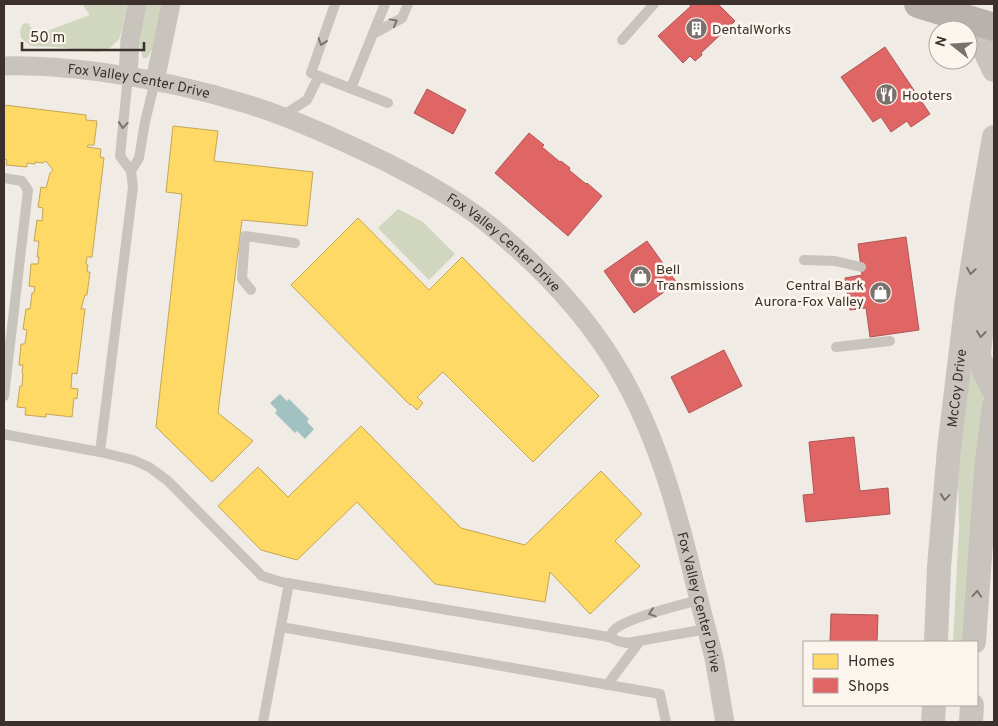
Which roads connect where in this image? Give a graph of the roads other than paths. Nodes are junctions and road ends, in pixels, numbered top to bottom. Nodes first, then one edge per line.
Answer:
1 (136, 4) edge
2 (172, 4) edge
3 (336, 4) edge
4 (385, 4) edge
5 (408, 4) edge
6 (654, 4) edge
7 (918, 4) edge
8 (962, 18) junction
9 (994, 27) edge
10 (373, 34) junction
11 (622, 40) dead end
12 (4, 66) edge
13 (994, 70) edge
14 (128, 76) junction
15 (319, 76) junction
16 (155, 81) junction
17 (351, 88) junction
18 (388, 103) dead end
19 (282, 116) junction
20 (994, 137) edge
21 (131, 171) junction
22 (4, 178) edge
23 (994, 181) edge
24 (295, 243) dead end
25 (804, 260) dead end
26 (861, 267) dead end
27 (251, 290) dead end
28 (890, 341) dead end
29 (836, 347) dead end
30 (994, 390) edge
31 (4, 396) edge
32 (994, 405) edge
33 (4, 434) edge
34 (100, 452) junction
35 (289, 583) junction
36 (699, 600) junction
37 (281, 627) junction
38 (707, 629) junction
39 (609, 637) junction
40 (640, 641) junction
41 (936, 641) edge
42 (974, 641) edge
43 (607, 685) junction
44 (934, 706) edge
45 (972, 706) edge
46 (263, 722) edge
47 (666, 722) edge
48 (725, 722) edge
49 (933, 722) edge
50 (971, 722) edge

1 - 14 street
2 - 16 street
3 -> 15 lane
4 - 10 lane
10 -> 5 lane
6 - 11 lane
7 - 8 main road
8 - 9 main road
8 - 13 street
10 - 17 lane
12 - 14 street, Fox Valley Center Drive
14 - 16 street, Fox Valley Center Drive
14 -> 21 lane
15 - 17 lane
15 - 19 lane
16 - 19 street, Fox Valley Center Drive
16 - 21 lane
17 - 18 lane
19 - 36 street, Fox Valley Center Drive
20 -> 41 street, McCoy Drive
21 - 34 lane
22 - 31 lane
23 -> 30 street
24 - 27 lane
25 - 26 lane
28 - 29 lane
42 -> 32 street
33 - 34 lane
34 - 35 lane
35 - 37 lane
35 - 39 lane
36 - 38 street, Fox Valley Center Drive
36 -> 39 lane
37 - 43 lane
37 - 46 lane
38 - 40 lane
38 - 48 street, Fox Valley Center Drive
39 - 40 lane
40 - 43 lane
43 - 47 lane
44 - 49 street
45 - 50 street

